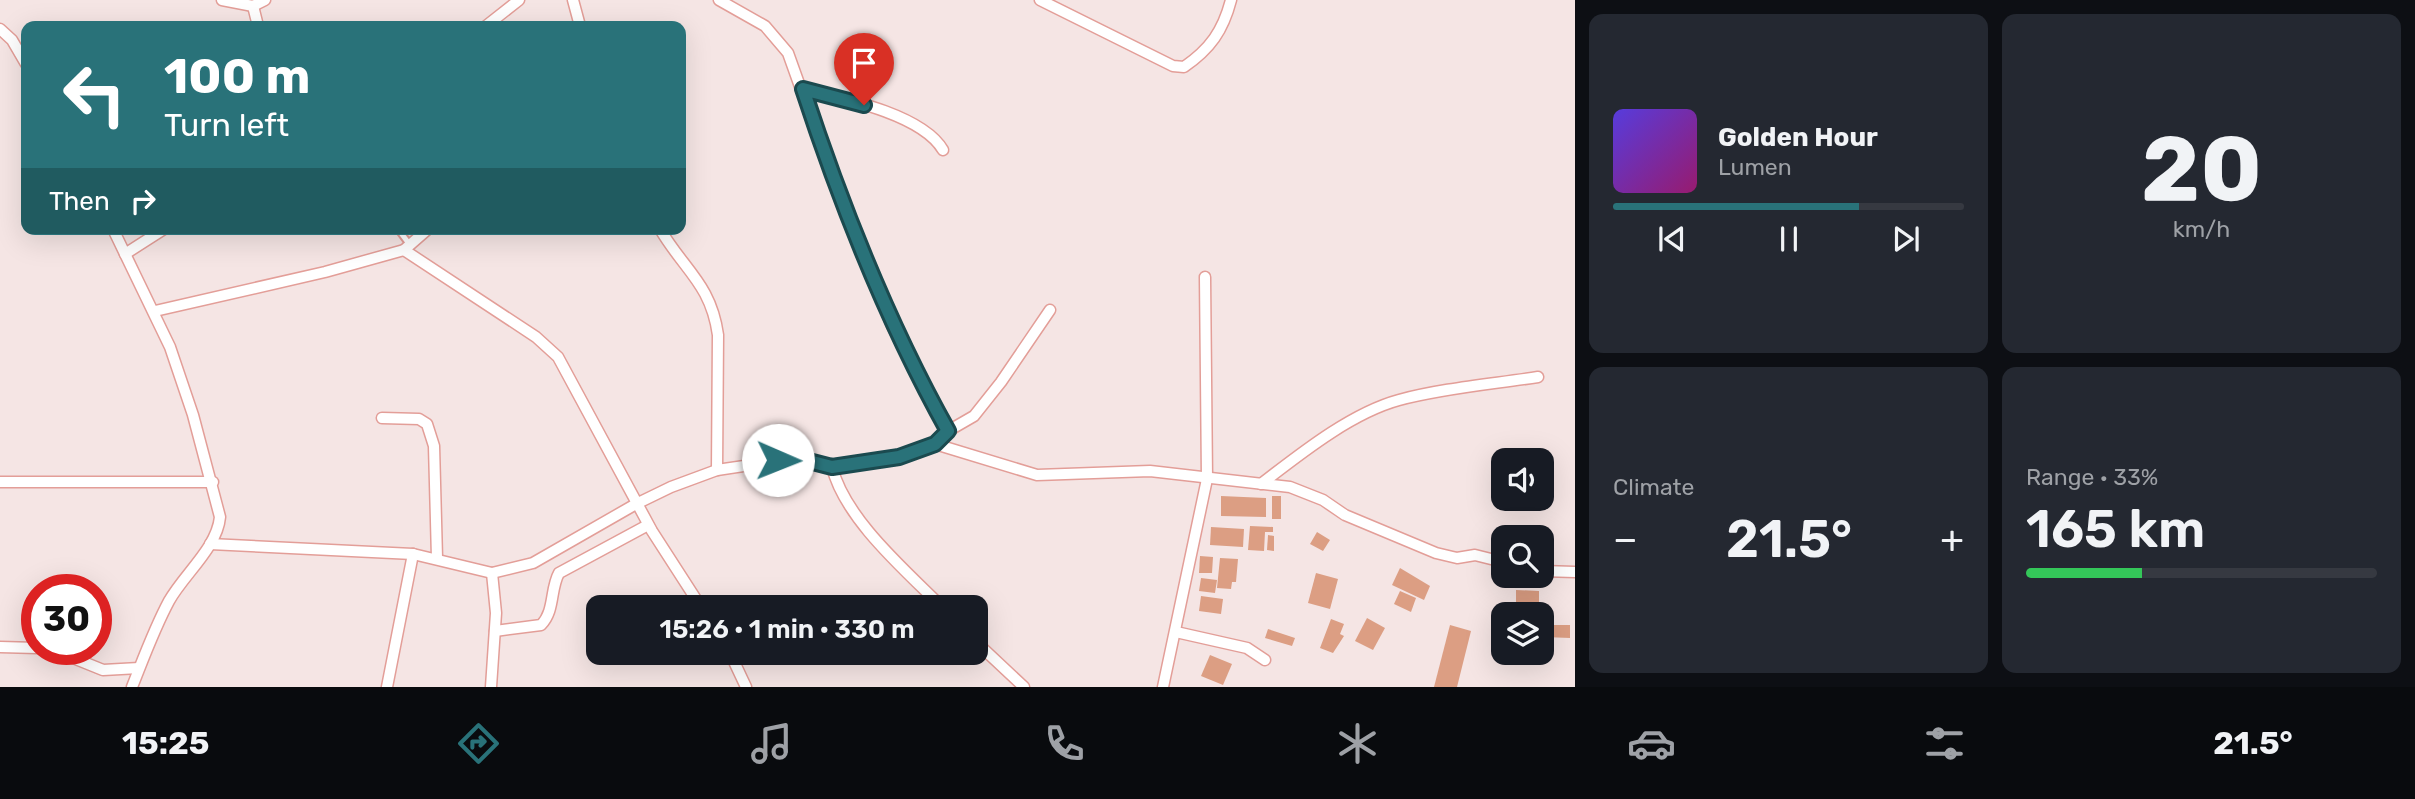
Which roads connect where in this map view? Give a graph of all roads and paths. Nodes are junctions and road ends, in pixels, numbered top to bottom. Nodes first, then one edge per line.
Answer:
1 (222, 0) edge
2 (265, 0) edge
3 (519, 0) edge
4 (573, 0) edge
5 (719, 0) edge
6 (1040, 0) edge
7 (1231, 0) edge
8 (253, 6) junction
9 (257, 21) edge
10 (492, 21) edge
11 (579, 21) edge
12 (0, 29) edge
13 (21, 55) edge
14 (803, 89) junction
15 (943, 150) dead end
16 (116, 235) edge
17 (155, 235) edge
18 (401, 235) edge
19 (421, 235) edge
20 (664, 235) edge
21 (407, 248) junction
22 (125, 254) junction
23 (1205, 277) dead end
24 (1050, 310) dead end
25 (155, 311) junction
26 (1538, 377) dead end
27 (382, 418) dead end
28 (948, 431) junction
29 (935, 444) junction
30 (832, 467) junction
31 (717, 470) junction
32 (1207, 479) junction
33 (0, 482) edge
34 (212, 482) junction
35 (1261, 484) junction
36 (636, 504) junction
37 (648, 525) junction
38 (211, 544) junction
39 (413, 554) junction
40 (437, 558) junction
41 (1491, 559) edge
42 (1554, 571) edge
43 (1575, 572) edge
44 (492, 573) junction
45 (693, 595) edge
46 (930, 595) edge
47 (495, 631) junction
48 (1175, 632) junction
49 (0, 647) edge
50 (21, 648) edge
51 (988, 653) edge
52 (1265, 660) dead end
53 (91, 665) edge
54 (736, 665) edge
55 (139, 668) junction
56 (132, 687) edge
57 (387, 687) edge
58 (491, 687) edge
59 (746, 687) edge
60 (1024, 687) edge
61 (1163, 687) edge

1 - 8 street
2 - 8 street
3 - 10 street
4 - 11 street
5 - 14 street
6 - 7 street
8 - 9 street
12 - 13 street
14 - 15 street
14 - 28 street
16 - 22 street
17 - 22 street
18 - 21 lane
19 - 21 street
20 - 31 street
21 - 25 street
21 - 36 street
22 - 25 street
23 - 32 street
24 - 28 street
25 - 34 street
26 - 35 street
27 - 40 street
28 - 29 street
29 - 30 street
29 - 32 street
30 - 31 street
30 - 46 street
31 - 36 street
32 - 35 street
32 - 48 street
33 - 34 street
34 - 38 street
35 - 41 street
36 - 37 street
36 - 44 street
37 - 45 street
37 - 47 street
38 - 39 street
38 - 55 street
39 - 40 street
39 - 57 street
40 - 44 street
42 - 43 street
44 - 47 street
47 - 58 street
48 - 52 street
48 - 61 street
49 - 50 street
51 - 60 street
53 - 55 street
54 - 59 street
55 - 56 street

